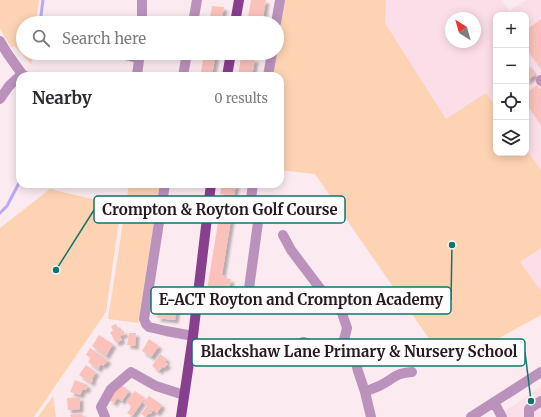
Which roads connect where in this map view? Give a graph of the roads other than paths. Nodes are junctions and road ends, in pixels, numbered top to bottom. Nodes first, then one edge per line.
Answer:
1 (142, 0) edge
2 (197, 0) edge
3 (238, 0) edge
4 (280, 0) edge
5 (142, 16) edge
6 (194, 16) edge
7 (236, 16) edge
8 (277, 16) edge
9 (0, 40) edge
10 (138, 60) edge
11 (186, 60) edge
12 (229, 60) edge
13 (270, 60) edge
14 (21, 72) edge
15 (137, 72) edge
16 (184, 72) edge
17 (228, 72) edge
18 (269, 72) edge
19 (16, 80) edge
20 (0, 99) edge
21 (164, 188) edge
22 (210, 188) edge
23 (252, 188) edge
24 (208, 206) junction
25 (249, 214) junction
26 (283, 235) dead end
27 (248, 296) dead end
28 (193, 336) junction
29 (344, 340) junction
30 (303, 342) dead end
31 (412, 372) dead end
32 (541, 372) edge
33 (365, 392) junction
34 (184, 395) junction
35 (541, 401) edge
36 (494, 402) junction
37 (370, 416) edge
38 (105, 417) edge
39 (181, 417) edge
40 (359, 417) edge
41 (471, 417) edge
42 (502, 417) edge
43 (528, 417) edge

1 - 5 street
2 - 6 street
3 - 7 main road
4 - 8 street
9 - 14 street
10 - 15 street
11 - 16 street
12 - 17 main road
13 - 18 street
19 - 20 street
21 - 28 street
22 - 24 main road
23 - 25 street
24 - 25 street
24 - 28 main road
25 - 27 street
26 - 29 street
28 - 34 main road
29 - 30 street
29 - 33 street
31 - 33 street
32 - 36 street
33 - 37 street
34 - 38 street
34 - 39 main road
35 - 43 street
36 - 41 street
36 - 42 street
37 - 40 street

